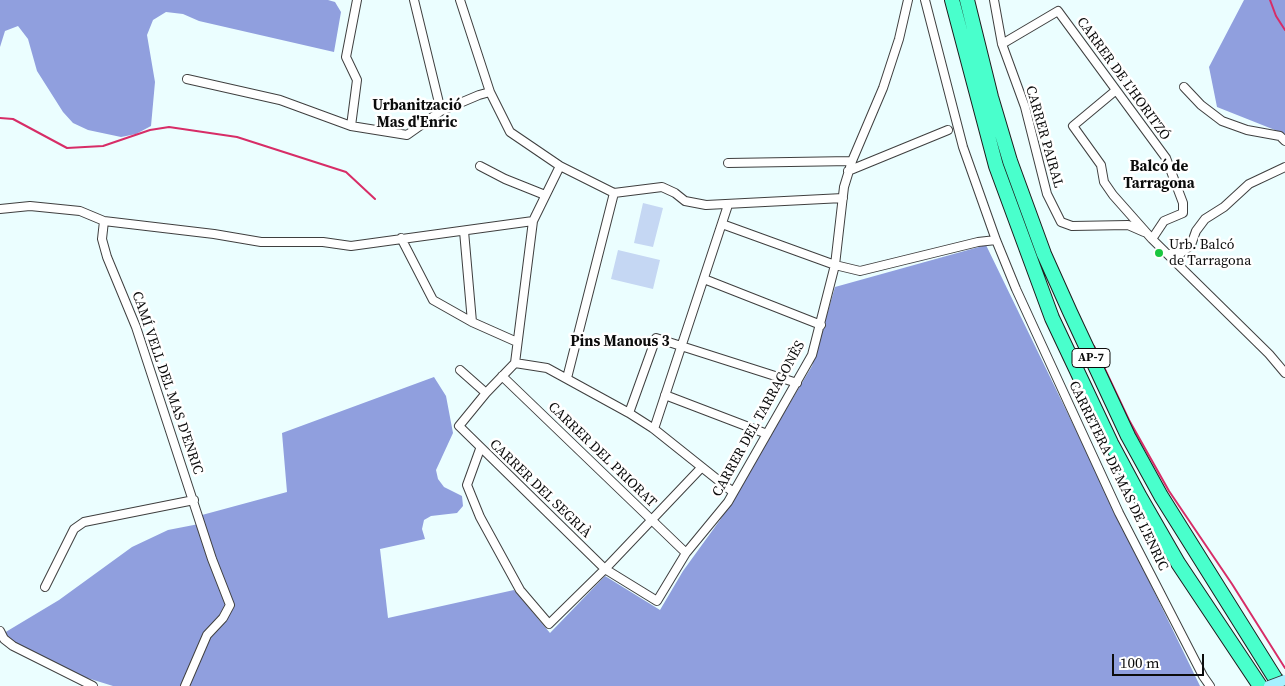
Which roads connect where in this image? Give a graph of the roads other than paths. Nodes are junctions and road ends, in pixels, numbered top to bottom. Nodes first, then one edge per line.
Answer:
1 (357, 0) edge
2 (414, 0) edge
3 (460, 0) edge
4 (908, 0) edge
5 (925, 0) edge
6 (952, 0) edge
7 (967, 0) edge
8 (994, 0) edge
9 (1002, 44) junction
10 (187, 79) dead end
11 (1184, 87) dead end
12 (1116, 91) junction
13 (490, 92) junction
14 (441, 111) junction
15 (351, 126) junction
16 (948, 130) dead end
17 (1285, 141) edge
18 (852, 161) junction
19 (728, 163) dead end
20 (480, 166) dead end
21 (560, 166) junction
22 (1285, 167) edge
23 (848, 171) junction
24 (614, 193) junction
25 (545, 195) junction
26 (843, 198) junction
27 (728, 205) junction
28 (0, 209) edge
29 (104, 221) junction
30 (532, 221) junction
31 (722, 224) junction
32 (464, 231) junction
33 (1150, 236) junction
34 (401, 238) junction
35 (996, 240) junction
36 (1169, 254) junction
37 (835, 264) junction
38 (704, 278) junction
39 (472, 322) junction
40 (821, 325) junction
41 (517, 342) junction
42 (681, 345) junction
43 (515, 363) junction
44 (460, 370) dead end
45 (1285, 373) edge
46 (502, 376) junction
47 (567, 378) junction
48 (796, 383) junction
49 (486, 393) junction
50 (665, 395) junction
51 (629, 413) junction
52 (654, 429) junction
53 (767, 434) junction
54 (480, 449) junction
55 (701, 468) junction
56 (733, 492) junction
57 (194, 500) junction
58 (651, 519) junction
59 (686, 553) junction
60 (605, 569) junction
61 (45, 587) dead end
62 (0, 631) edge
63 (1203, 676) junction
64 (1285, 680) edge
65 (93, 686) edge
66 (185, 686) edge
67 (1204, 686) edge
68 (1210, 686) edge
69 (1260, 686) edge
70 (1270, 686) edge
71 (1280, 686) edge

1 - 15 street
2 - 14 street
3 - 13 street
4 - 18 street, CARRER DEL TARRAGONÈS
5 - 35 street, CARRETERA DE MAS DE L'ENRIC
6 - 69 highway, AP-7
7 - 71 highway, AP-7
8 - 9 street, CARRER PAIRAL
9 - 12 street, CARRER DE L'HORITZÓ
9 - 33 street, CARRER PAIRAL
10 - 15 street
11 - 17 street
12 - 33 street, CARRER DE L'HORITZÓ
12 - 33 street
13 - 14 street
13 - 21 street
14 - 15 street
16 - 23 street
18 - 19 street
18 - 23 street, CARRER DEL TARRAGONÈS
20 - 25 street
21 - 24 street
21 - 25 street
22 - 36 street
23 - 26 street, CARRER DEL TARRAGONÈS
24 - 27 street
24 - 47 street
25 - 30 street
26 - 27 street
26 - 37 street, CARRER DEL TARRAGONÈS
27 - 31 street
28 - 29 street
29 - 34 street
29 - 57 street, CAMÍ VELL DEL MAS D'ENRIC
30 - 32 street
30 - 41 street
31 - 37 street
31 - 38 street
32 - 34 street
32 - 39 street
33 - 36 street
34 - 39 street
35 - 37 street
35 - 63 street, CARRETERA DE MAS DE L'ENRIC
36 - 45 street
37 - 40 street, CARRER DEL TARRAGONÈS
38 - 40 street
38 - 42 street
39 - 41 street
40 - 48 street, CARRER DEL TARRAGONÈS
41 - 43 street
42 - 48 street
42 - 50 street
42 - 51 street
43 - 46 street
43 - 47 street
44 - 49 street
46 - 49 street
46 - 58 street, CARRER DEL PRIORAT
47 - 51 street
48 - 53 street, CARRER DEL TARRAGONÈS
49 - 54 street, CARRER DEL SEGRIÀ
50 - 52 street
50 - 53 street
51 - 52 street
52 - 55 street
53 - 56 street, CARRER DEL TARRAGONÈS
54 - 60 street, CARRER DEL SEGRIÀ
54 - 60 street
55 - 56 street
55 - 58 street
56 - 59 street, CARRER DEL TARRAGONÈS
57 - 61 street
57 - 66 street, CAMÍ VELL DEL MAS D'ENRIC
58 - 59 street, CARRER DEL PRIORAT
58 - 60 street
59 - 60 street, CARRER DEL TARRAGONÈS
62 - 65 street
63 - 67 street
63 - 68 street
64 - 70 main road, bridge

